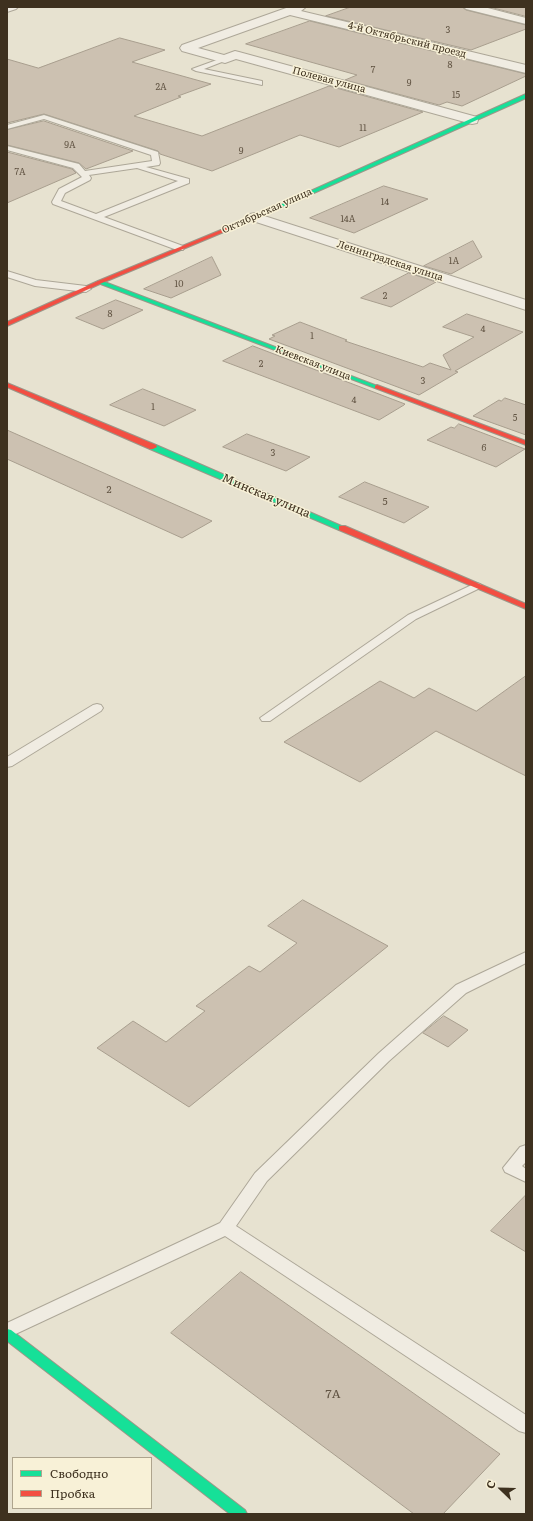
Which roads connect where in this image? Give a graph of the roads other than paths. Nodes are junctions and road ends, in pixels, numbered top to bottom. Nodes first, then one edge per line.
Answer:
1 (12, 7) edge
2 (470, 7) edge
3 (7, 9) edge
4 (294, 9) edge
5 (526, 21) edge
6 (225, 59) junction
7 (526, 69) edge
8 (259, 83) dead end
9 (526, 96) edge
10 (472, 120) junction
11 (7, 127) edge
12 (7, 148) edge
13 (137, 166) junction
14 (83, 174) junction
15 (96, 216) junction
16 (255, 218) junction
17 (180, 248) junction
18 (7, 274) edge
19 (100, 282) junction
20 (86, 288) junction
21 (526, 305) edge
22 (7, 324) edge
23 (7, 385) edge
24 (526, 443) edge
25 (476, 586) junction
26 (526, 607) edge
27 (97, 708) dead end
28 (266, 718) dead end
29 (7, 763) edge
30 (526, 957) edge
31 (526, 1151) edge
32 (526, 1176) edge
33 (226, 1228) junction
34 (7, 1331) edge
35 (7, 1334) edge
36 (526, 1425) edge
37 (240, 1514) edge

1 - 3 street
2 - 5 street
4 - 6 street, Полевая улица
4 - 7 street, 4-й Октябрьский проезд
6 - 8 lane
6 - 10 street, Полевая улица
9 - 10 street, Октябрьская улица
10 - 16 street, Октябрьская улица
11 - 13 lane
12 - 14 lane
13 - 14 lane
13 - 15 lane
14 - 15 lane
15 - 17 lane
16 - 17 street, Октябрьская улица
16 - 21 street, Ленинградская улица
17 - 19 street, Октябрьская улица
18 - 20 lane
19 - 20 street, Октябрьская улица
19 - 24 street, Киевская улица
20 - 22 street, Октябрьская улица
23 - 25 street, Минская улица
25 - 26 street, Минская улица
25 - 28 lane
27 - 29 lane
30 - 33 lane
31 - 32 lane
33 - 34 lane
33 - 36 lane
35 - 37 street

